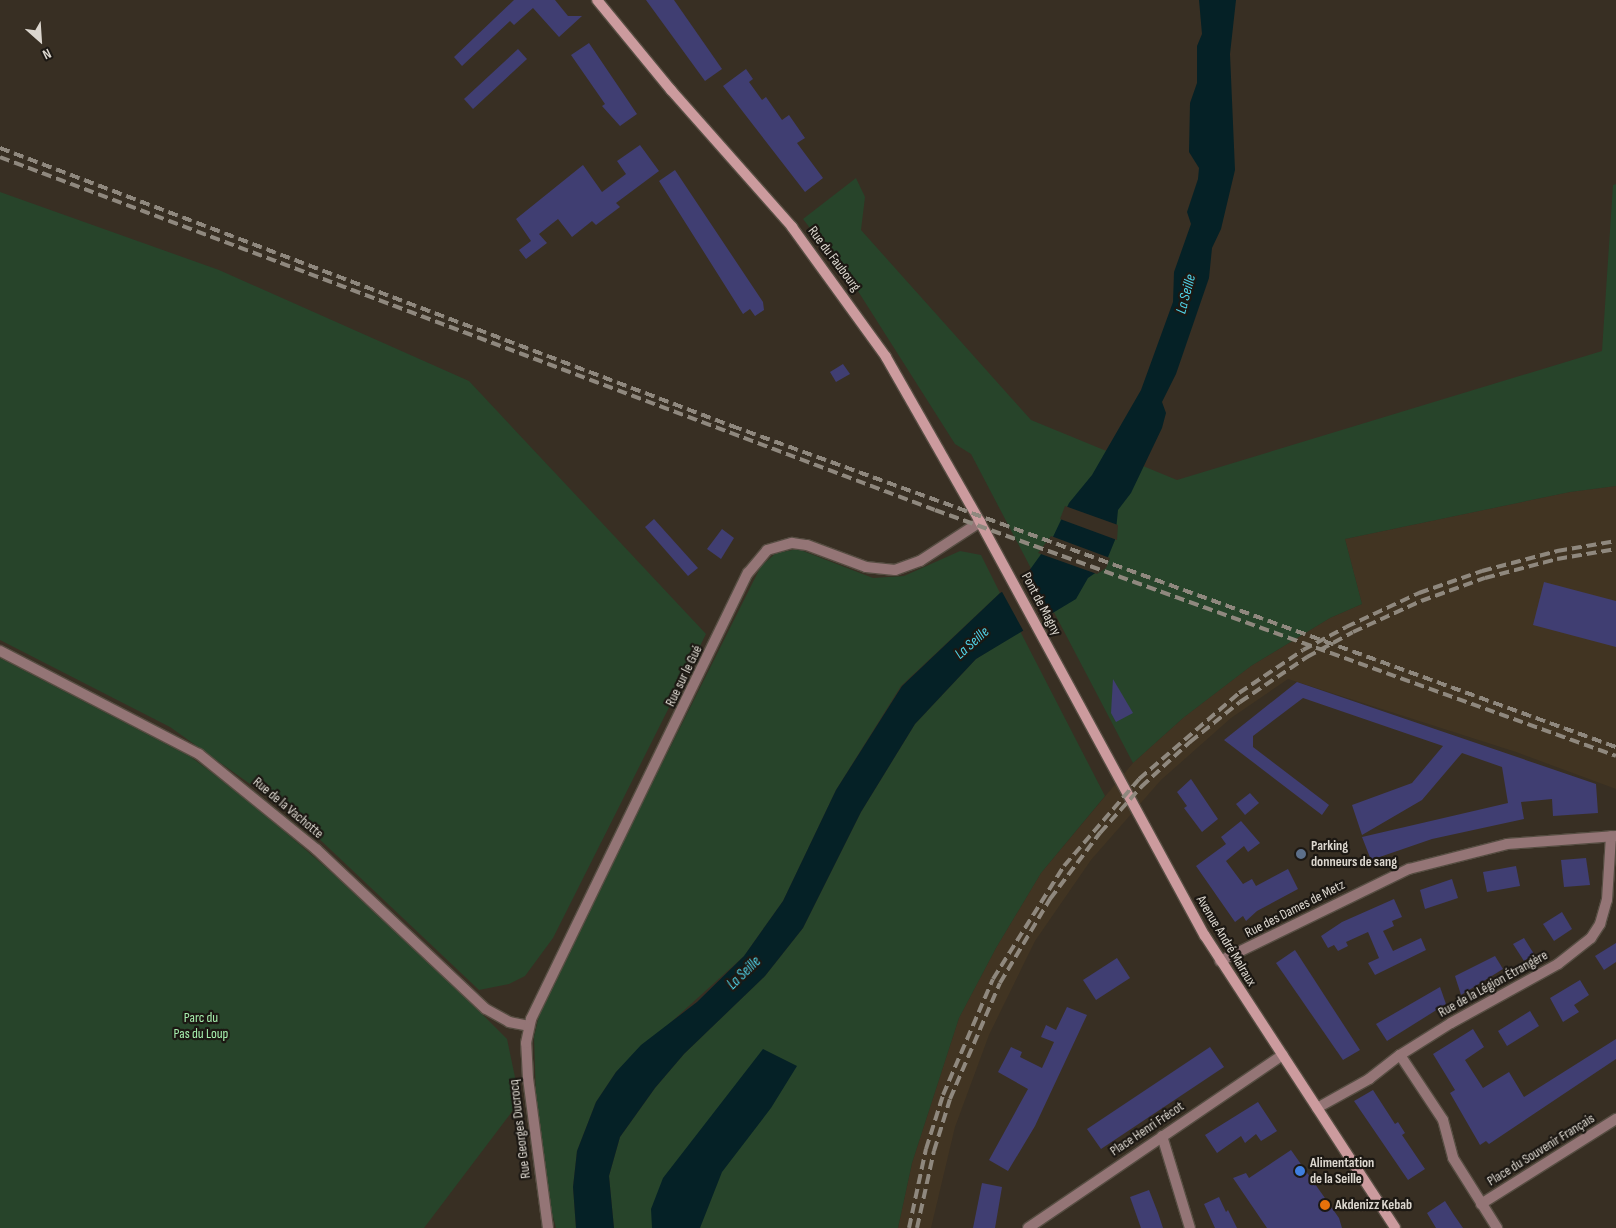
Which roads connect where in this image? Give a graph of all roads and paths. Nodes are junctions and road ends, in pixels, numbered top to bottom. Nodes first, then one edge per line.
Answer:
1 (597, 0) edge
2 (980, 522) junction
3 (1004, 566) joint
4 (0, 651) edge
5 (1053, 656) joint
6 (1614, 836) edge
7 (1220, 961) junction
8 (529, 1026) junction
9 (1283, 1055) junction
10 (1400, 1055) junction
11 (1317, 1108) junction
12 (1616, 1119) edge
13 (1162, 1136) junction
14 (1481, 1204) junction
15 (548, 1228) edge
16 (1028, 1228) edge
17 (1190, 1228) edge
18 (1395, 1228) edge
19 (1497, 1228) edge

1 - 2 main road, Rue du Faubourg
2 - 3 main road, Rue du Faubourg
2 - 8 street, Rue sur le Gué
3 - 5 main road, Pont de Magny
4 - 8 street, Rue de la Vachotte
5 - 7 main road, Avenue André Malraux
6 - 7 street, Rue des Dames de Metz
6 - 10 street, Rue de la Légion Étrangère
7 - 9 main road, Avenue André Malraux
8 - 15 street, Rue Georges Ducrocq
9 - 11 main road, Avenue André Malraux
9 - 13 street, Place Henri Frécot
10 - 11 street, Rue de la Légion Étrangère
10 - 14 street
11 - 18 main road, Avenue André Malraux
12 - 14 street, Place du Souvenir Français
13 - 16 street, Place Henri Frécot
13 - 17 street
14 - 19 street

